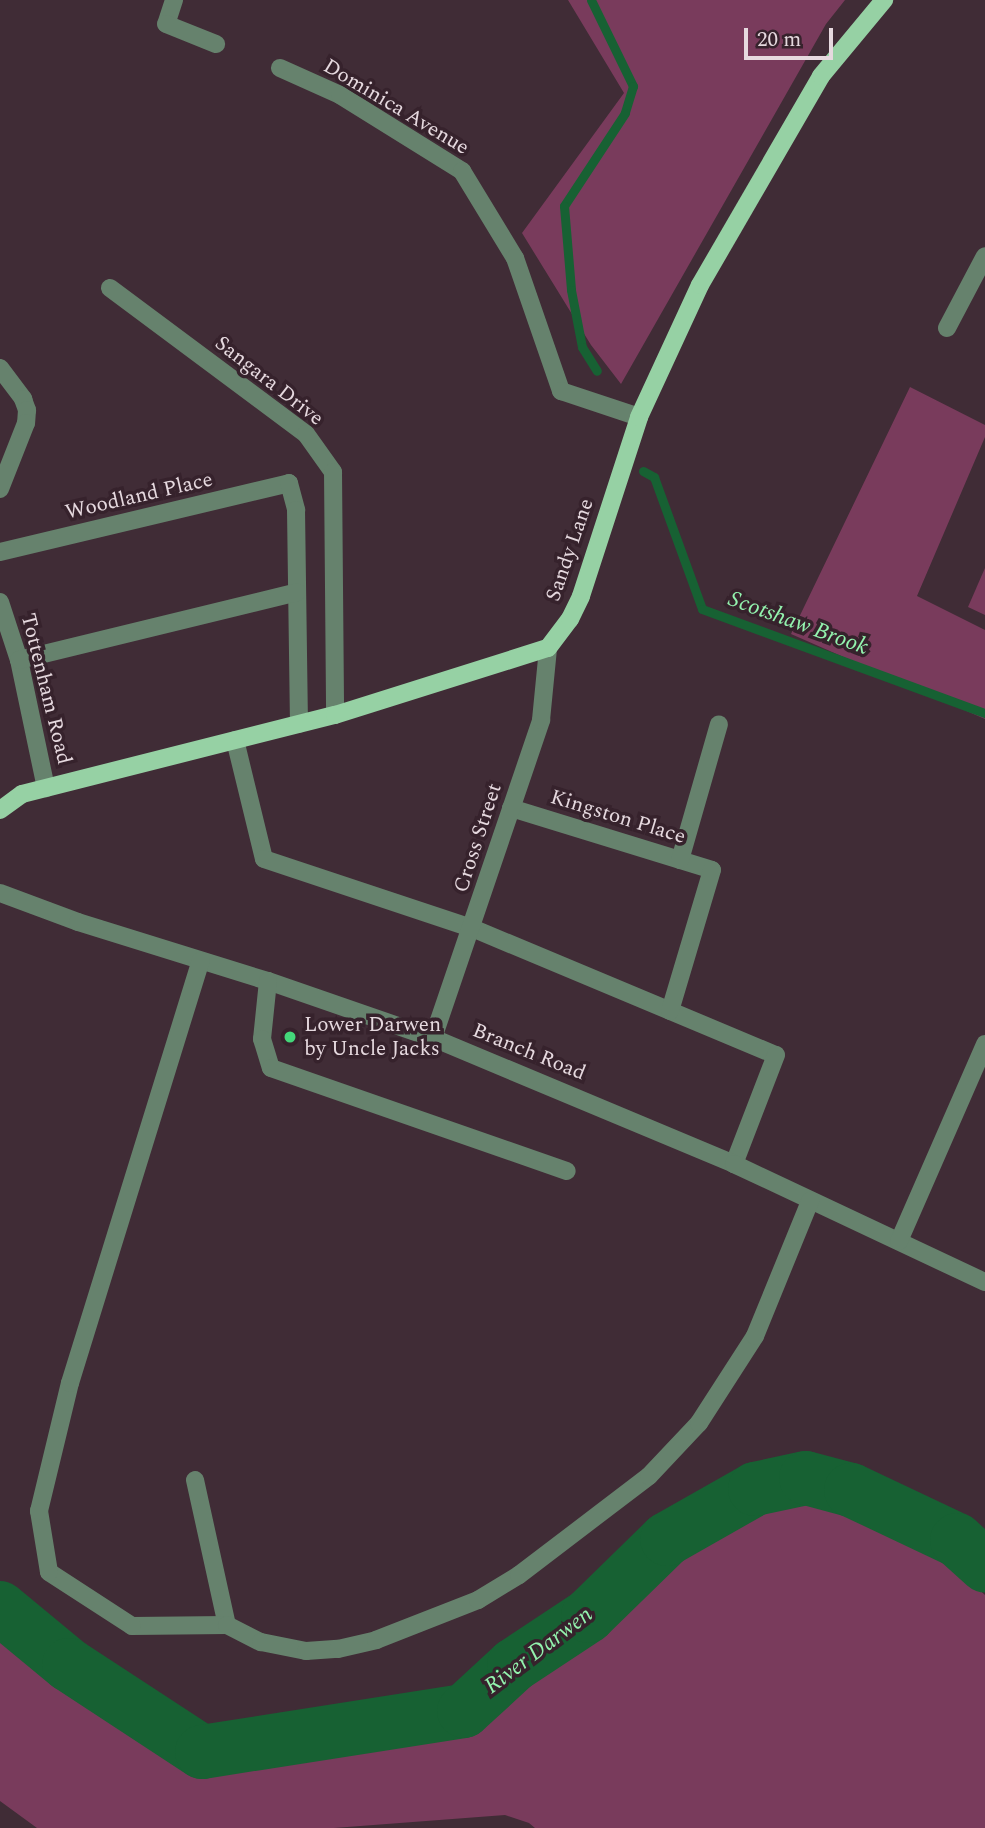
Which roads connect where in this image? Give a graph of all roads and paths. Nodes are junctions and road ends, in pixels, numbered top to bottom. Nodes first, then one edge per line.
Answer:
1 (174, 0) edge
2 (884, 0) edge
3 (216, 44) dead end
4 (280, 68) dead end
5 (985, 256) edge
6 (110, 288) dead end
7 (947, 328) dead end
8 (0, 368) edge
9 (639, 417) junction
10 (0, 489) edge
11 (0, 552) edge
12 (297, 592) junction
13 (0, 602) edge
14 (548, 648) junction
15 (19, 660) junction
16 (335, 715) junction
17 (299, 724) junction
18 (719, 724) dead end
19 (235, 740) junction
20 (46, 788) junction
21 (511, 808) junction
22 (0, 810) edge
23 (680, 860) junction
24 (0, 893) edge
25 (472, 928) junction
26 (201, 961) junction
27 (268, 981) junction
28 (670, 1011) junction
29 (433, 1038) junction
30 (985, 1044) edge
31 (734, 1164) junction
32 (567, 1171) dead end
33 (810, 1200) junction
34 (899, 1241) junction
35 (985, 1283) edge
36 (195, 1480) dead end
37 (227, 1625) junction

1 - 3 street
2 - 9 main road, Sandy Lane
4 - 9 street, Dominica Avenue
5 - 7 street
6 - 16 street, Sangara Drive
8 - 10 street
9 - 14 main road, Sandy Lane
11 - 12 street, Woodland Place
12 - 15 street
12 - 17 street
13 - 15 street, Tottenham Road
14 - 16 main road
14 - 21 street, Cross Street
15 - 20 street, Tottenham Road
16 - 17 main road
17 - 19 main road
18 - 23 street
19 - 20 main road
19 - 25 street
20 - 22 main road
21 - 23 street, Kingston Place
21 - 25 street, Cross Street
23 - 28 street, Kingston Place
24 - 26 street, Branch Road
25 - 28 street
25 - 29 street, Cross Street
26 - 27 street, Branch Road
26 - 37 street
27 - 29 street, Branch Road
27 - 32 street
28 - 31 street
29 - 31 street, Branch Road
30 - 34 street
31 - 33 street, Branch Road
33 - 34 street, Branch Road
33 - 37 street
34 - 35 street, Branch Road
36 - 37 street

